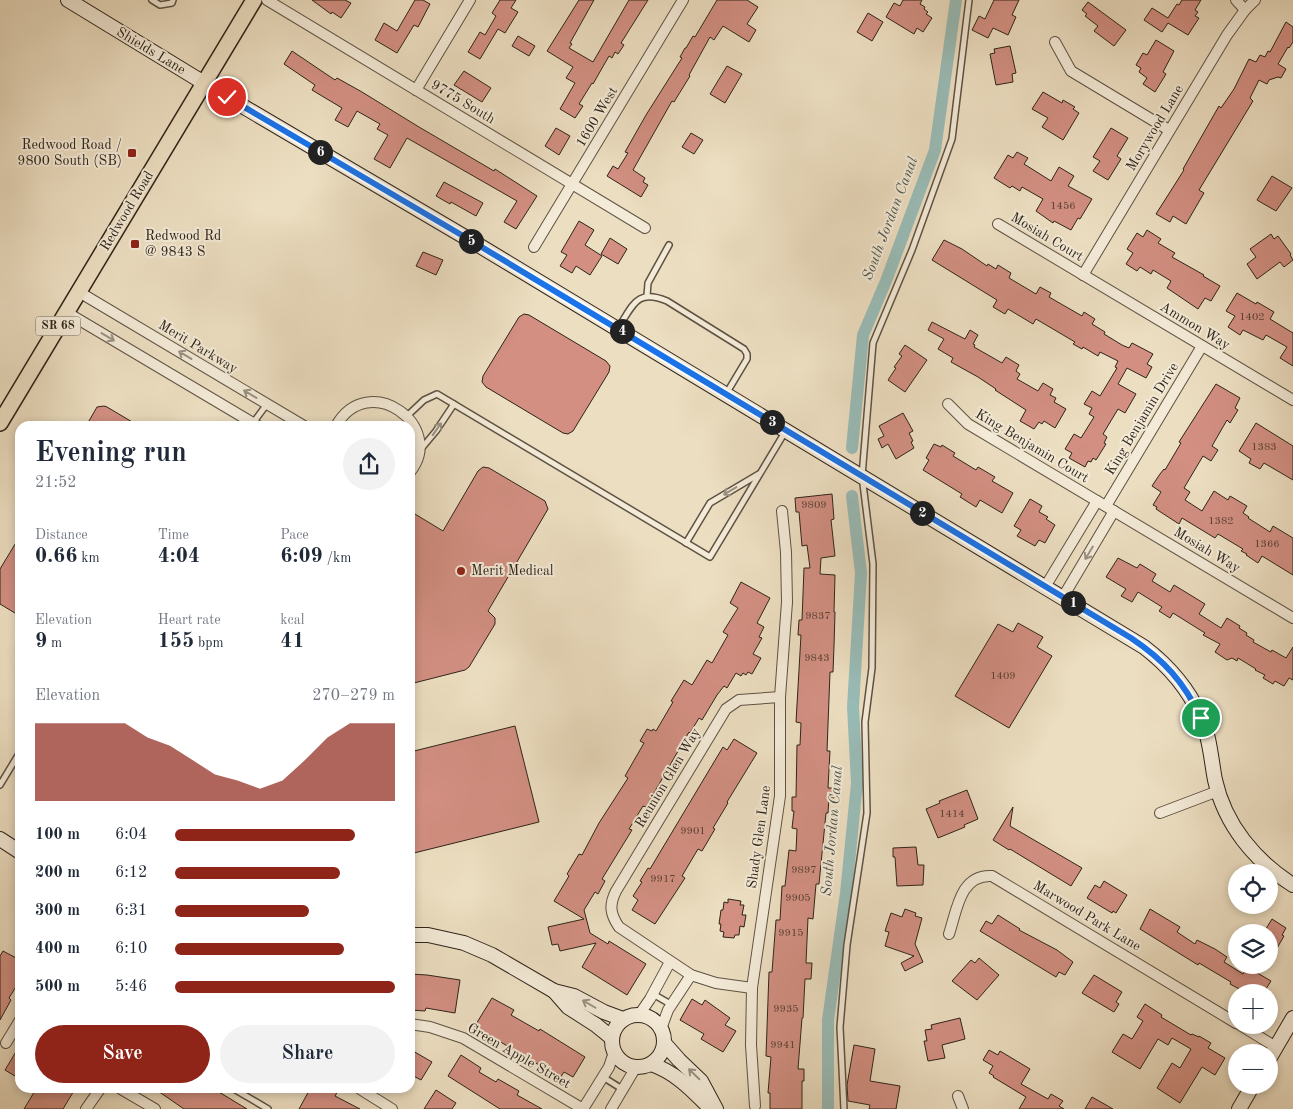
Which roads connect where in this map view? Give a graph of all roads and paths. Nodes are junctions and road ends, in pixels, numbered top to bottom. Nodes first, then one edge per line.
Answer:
1 (68, 0) edge
2 (152, 0) edge
3 (173, 0) edge
4 (254, 0) edge
5 (267, 0) edge
6 (470, 0) edge
7 (683, 0) edge
8 (969, 0) edge
9 (1236, 0) edge
10 (1255, 0) edge
11 (1245, 10) junction
12 (1055, 42) dead end
13 (205, 83) junction
14 (416, 90) junction
15 (1169, 130) junction
16 (572, 184) junction
17 (998, 224) dead end
18 (645, 228) dead end
19 (669, 245) dead end
20 (534, 247) dead end
21 (1083, 274) junction
22 (79, 292) junction
23 (647, 296) junction
24 (66, 312) junction
25 (618, 329) junction
26 (1202, 346) junction
27 (726, 394) junction
28 (1293, 400) edge
29 (267, 404) junction
30 (454, 404) junction
31 (948, 404) dead end
32 (407, 416) junction
33 (249, 421) edge
34 (258, 421) edge
35 (296, 421) edge
36 (339, 421) edge
37 (410, 421) edge
38 (0, 422) edge
39 (786, 430) junction
40 (415, 431) edge
41 (419, 452) junction
42 (415, 461) edge
43 (761, 472) junction
44 (862, 476) junction
45 (1106, 506) junction
46 (782, 511) dead end
47 (686, 543) junction
48 (1045, 587) junction
49 (1063, 597) junction
50 (1293, 618) edge
51 (780, 697) junction
52 (15, 760) edge
53 (0, 785) edge
54 (1218, 791) junction
55 (1160, 813) dead end
56 (0, 840) edge
57 (15, 849) edge
58 (1293, 885) edge
59 (949, 934) dead end
60 (415, 935) edge
61 (670, 962) junction
62 (691, 974) junction
63 (752, 988) junction
64 (554, 991) junction
65 (654, 994) junction
66 (672, 1005) junction
67 (639, 1015) junction
68 (1228, 1018) edge
69 (1293, 1018) edge
70 (623, 1019) junction
71 (415, 1024) edge
72 (661, 1029) junction
73 (15, 1030) edge
74 (1250, 1034) edge
75 (6, 1042) dead end
76 (664, 1043) junction
77 (1262, 1044) edge
78 (1277, 1044) edge
79 (613, 1046) junction
80 (652, 1064) junction
81 (636, 1068) junction
82 (603, 1077) junction
83 (622, 1089) junction
84 (97, 1093) edge
85 (128, 1093) edge
86 (241, 1093) edge
87 (366, 1093) edge
88 (1248, 1094) edge
89 (958, 1096) dead end
90 (755, 1106) dead end
91 (86, 1109) edge
92 (155, 1109) edge
93 (268, 1109) edge
94 (392, 1109) edge
95 (583, 1109) edge
96 (611, 1109) edge
97 (711, 1109) edge
98 (716, 1109) edge
99 (844, 1109) edge
100 (962, 1109) edge
101 (1239, 1109) edge

1 - 13 main road, Shields Lane
2 - 3 lane
4 - 13 main road, Redwood Road / SR 68
5 - 14 street, 9775 South
6 - 14 street
7 - 16 street, 1600 West
8 - 44 lane
9 - 11 street
10 - 11 street, Morywood Lane
11 - 15 street, Morywood Lane
12 - 15 street
13 - 22 main road, Redwood Road / SR 68
13 - 25 main road, Shields Lane
14 - 16 street, 9775 South
15 - 21 street, Morywood Lane
16 - 18 street, 9775 South
16 - 20 street, 1600 West
17 - 21 street, Mosiah Court
19 - 23 lane
21 - 26 street, Ammon Way
22 - 24 main road, Redwood Road / SR 68
29 -> 22 street, Merit Parkway
23 - 25 lane
23 - 27 lane
24 -> 33 street
24 - 38 main road, Redwood Road / SR 68
25 - 27 main road, Shields Lane
26 - 28 street, Ammon Way
26 - 45 street, King Benjamin Drive
27 - 39 main road, Shields Lane
29 - 34 lane
29 - 35 street, Merit Parkway
30 - 32 lane
41 -> 30 lane
30 - 47 lane
31 - 45 street, King Benjamin Court
32 - 36 street
32 - 37 street
39 - 43 lane
39 - 44 main road, Shields Lane
40 - 41 street
41 - 42 street
43 -> 47 lane
43 - 47 lane
44 - 48 main road, Shields Lane
44 - 99 lane
45 - 48 street, King Benjamin Drive
45 -> 49 street, King Benjamin Drive
45 - 50 street, Mosiah Way
46 - 51 street, Shady Glen Lane
48 - 49 main road, Shields Lane
49 - 54 main road, Shields Lane
51 - 61 street, Reunion Glen Way
51 - 63 street, Shady Glen Lane
52 - 53 lane
54 - 55 street
54 - 58 main road, Shields Lane
56 - 57 main road
59 - 68 street, Marwood Park Lane
60 - 64 main road
61 - 62 street
61 - 65 street
62 - 63 street
62 - 66 street
63 - 90 street, Shady Glen Lane
70 -> 64 main road
64 - 79 main road
65 - 66 lane
65 - 67 street
66 - 72 street
67 - 70 main road
67 - 72 main road
69 - 78 main road
70 - 79 main road
71 - 95 street, Green Apple Street
72 - 76 main road
73 - 75 street
74 - 77 street
76 - 80 main road
98 -> 76 main road
79 - 81 main road
79 - 82 street
80 - 81 main road
80 - 97 main road
81 - 83 street
82 - 83 lane
82 - 95 street
83 - 96 street
84 - 91 street
85 - 92 street
86 - 93 lane
87 - 94 street
88 - 101 main road
89 - 100 street

